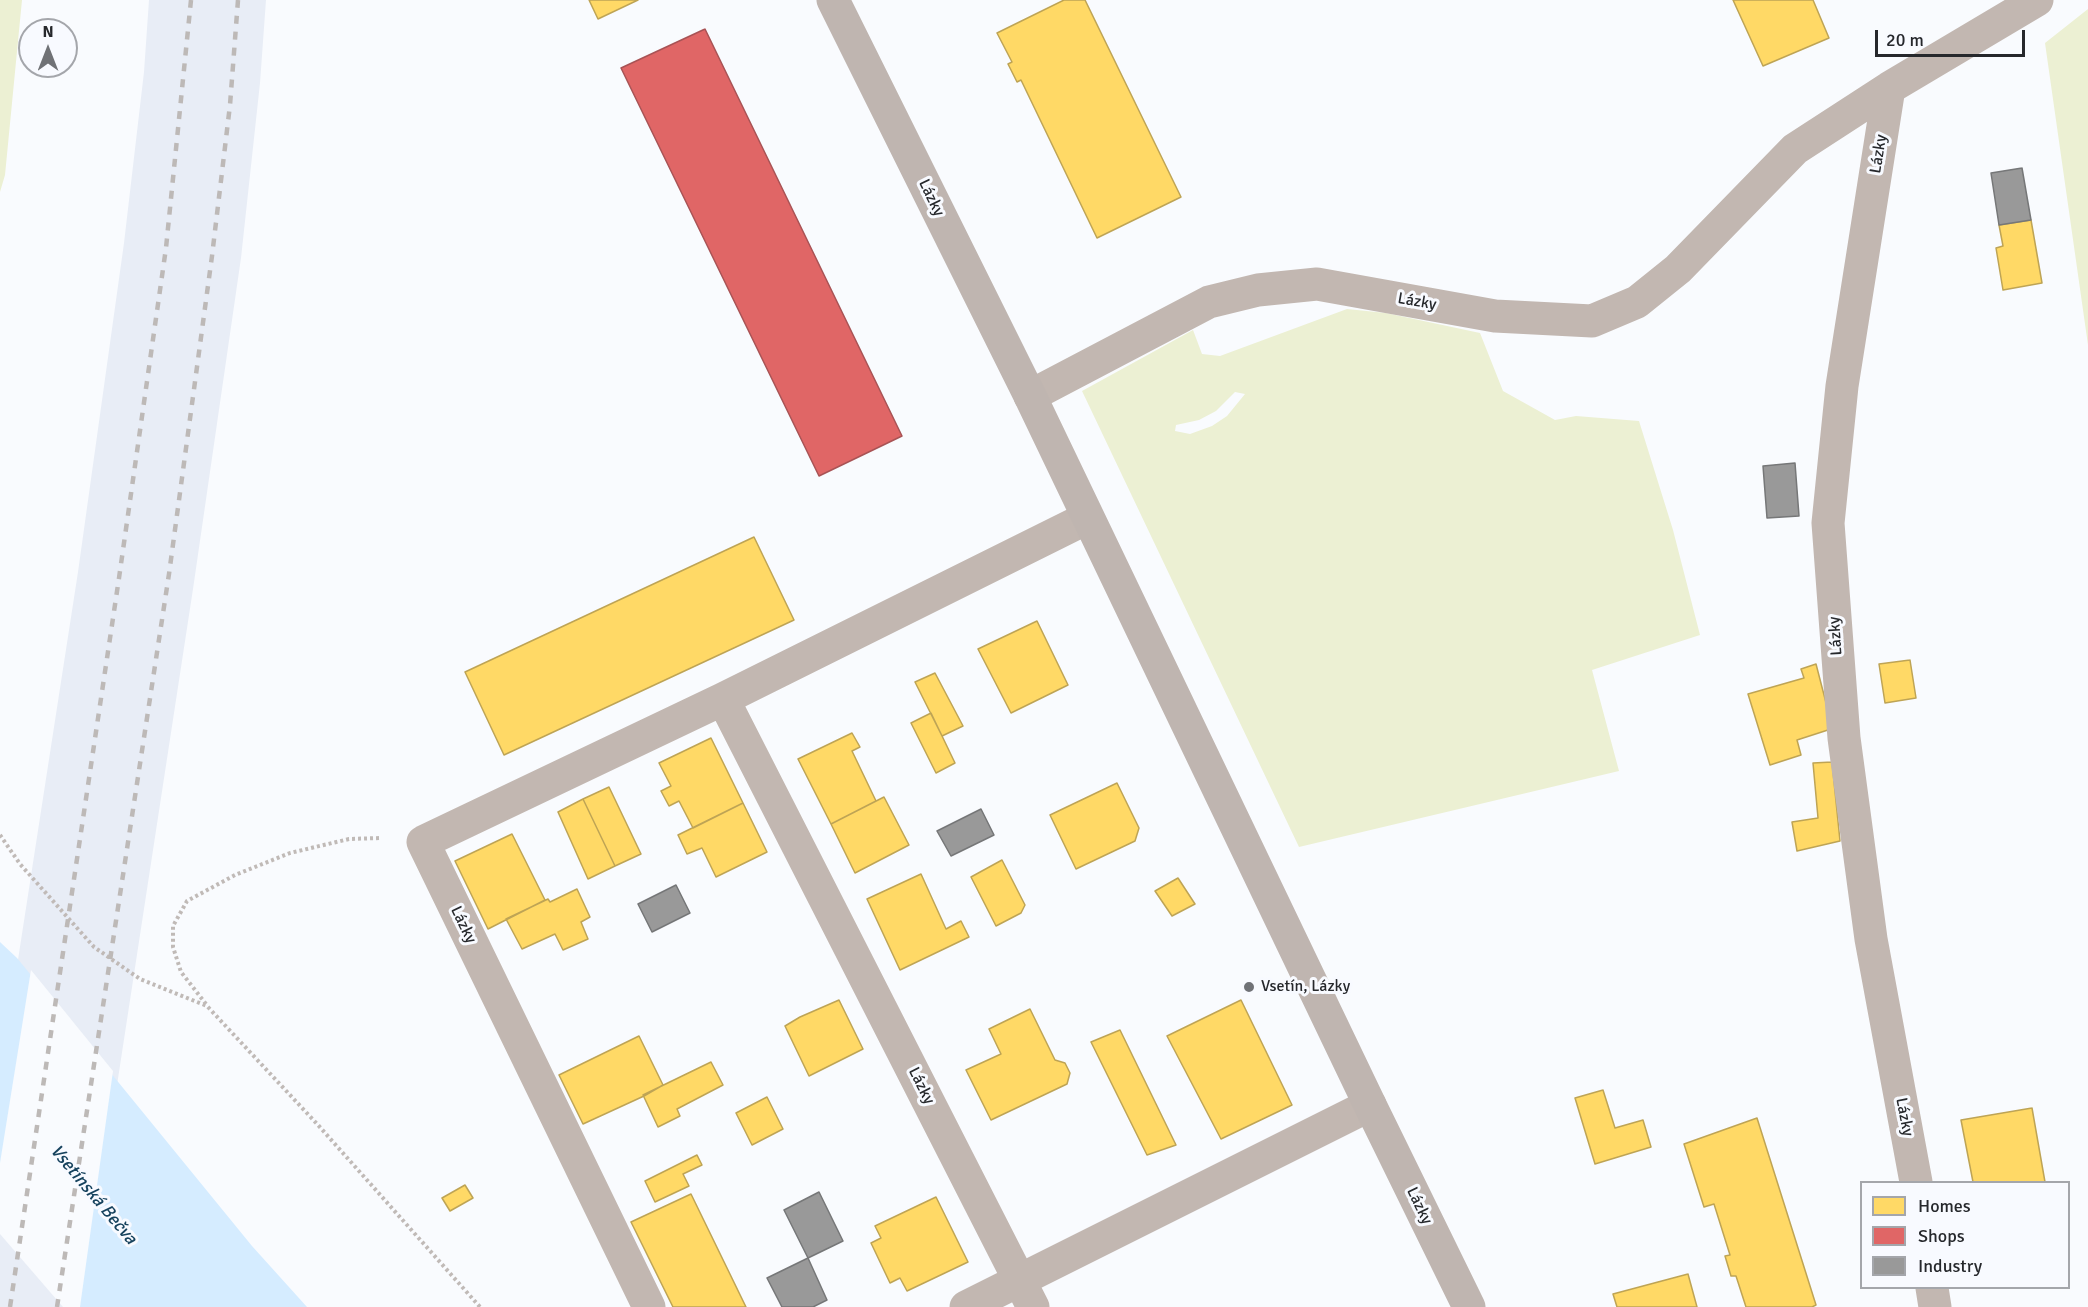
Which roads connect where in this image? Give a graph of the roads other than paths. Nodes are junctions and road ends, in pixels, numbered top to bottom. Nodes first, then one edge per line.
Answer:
1 (833, 0) edge
2 (2037, 0) edge
3 (1890, 88) junction
4 (1030, 396) junction
5 (1087, 518) junction
6 (723, 699) junction
7 (1370, 1105) junction
8 (1916, 1181) edge
9 (1932, 1289) edge
10 (1026, 1294) edge
11 (648, 1307) edge
12 (966, 1307) edge
13 (1469, 1307) edge
14 (1935, 1307) edge

1 - 4 street, Lázky
2 - 3 street, Lázky
3 - 4 street, Lázky
3 - 8 street, Lázky
4 - 5 street, Lázky
5 - 6 street
5 - 7 street, Lázky
6 - 10 street, Lázky
6 - 11 street, Lázky
7 - 10 street
7 - 13 street, Lázky
9 - 14 street
10 - 12 street

